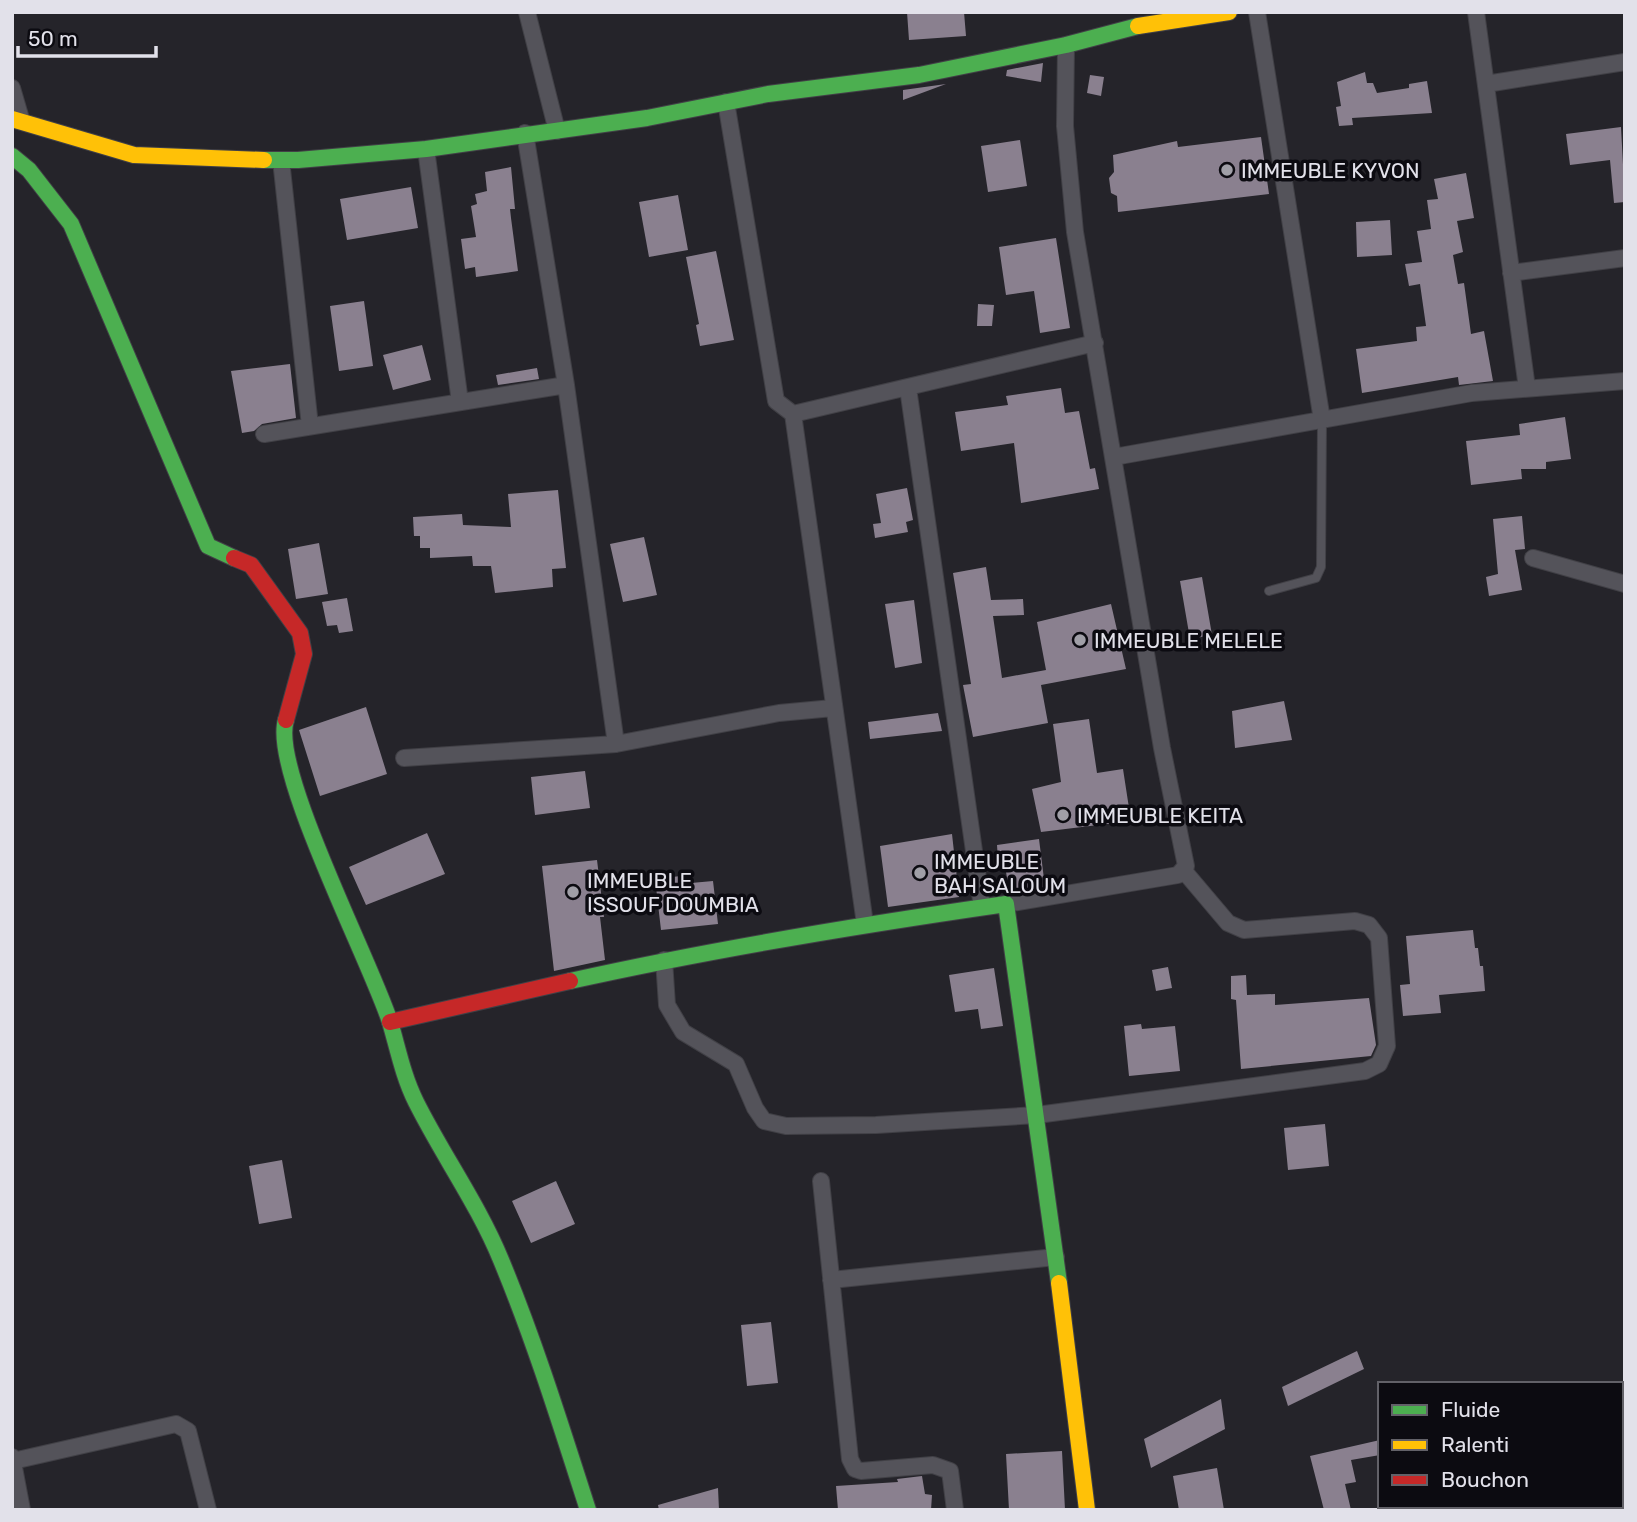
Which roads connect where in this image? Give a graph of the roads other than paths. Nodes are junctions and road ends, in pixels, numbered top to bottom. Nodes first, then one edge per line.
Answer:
1 (527, 12) edge
2 (1229, 12) edge
3 (1257, 12) edge
4 (1476, 12) edge
5 (1156, 17) edge
6 (1066, 45) junction
7 (1625, 62) edge
8 (1486, 84) junction
9 (12, 88) edge
10 (726, 102) junction
11 (17, 119) edge
12 (557, 131) junction
13 (525, 133) junction
14 (426, 149) junction
15 (12, 156) edge
16 (281, 160) junction
17 (1625, 258) edge
18 (1511, 273) junction
19 (1095, 343) junction
20 (1625, 381) edge
21 (566, 385) junction
22 (908, 388) junction
23 (1527, 388) junction
24 (460, 402) junction
25 (793, 414) junction
26 (1322, 420) junction
27 (310, 426) junction
28 (264, 434) dead end
29 (1114, 457) junction
30 (1533, 558) dead end
31 (1625, 584) edge
32 (1269, 592) dead end
33 (833, 708) junction
34 (616, 744) junction
35 (404, 758) dead end
36 (1184, 872) junction
37 (1006, 904) junction
38 (982, 907) junction
39 (865, 924) junction
40 (664, 960) junction
41 (390, 1022) junction
42 (1037, 1115) junction
43 (821, 1181) dead end
44 (1056, 1257) junction
45 (831, 1280) junction
46 (13, 1459) edge
47 (22, 1510) edge
48 (208, 1510) edge
49 (588, 1510) edge
50 (955, 1510) edge
51 (1087, 1510) edge

1 - 12 street
2 - 5 street
3 - 26 street
4 - 8 street
5 - 6 street
6 - 10 street
6 - 19 street
7 - 8 street
8 - 18 street
9 - 11 street
10 - 12 street
10 - 25 street
11 - 16 street
12 - 13 street
13 - 14 street
13 - 21 street
14 - 16 street
14 - 24 street
15 - 41 street
16 - 27 street
17 - 18 street
18 - 23 street
19 - 22 street
19 - 29 street
20 - 23 street
21 - 24 street
21 - 34 street
22 - 25 street
22 - 38 street
23 - 26 street
24 - 27 street
25 - 33 street
26 - 29 street
26 - 32 lane
27 - 28 street
29 - 36 street
30 - 31 street
33 - 34 street
33 - 39 street
34 - 35 street
36 - 37 street
36 - 42 street
37 - 38 street
37 - 42 street
38 - 39 street
39 - 40 street
40 - 41 street
40 - 42 street
41 - 49 street
42 - 44 street
43 - 45 street
44 - 45 street
44 - 51 street
45 - 50 street
46 - 47 street
46 - 48 street

